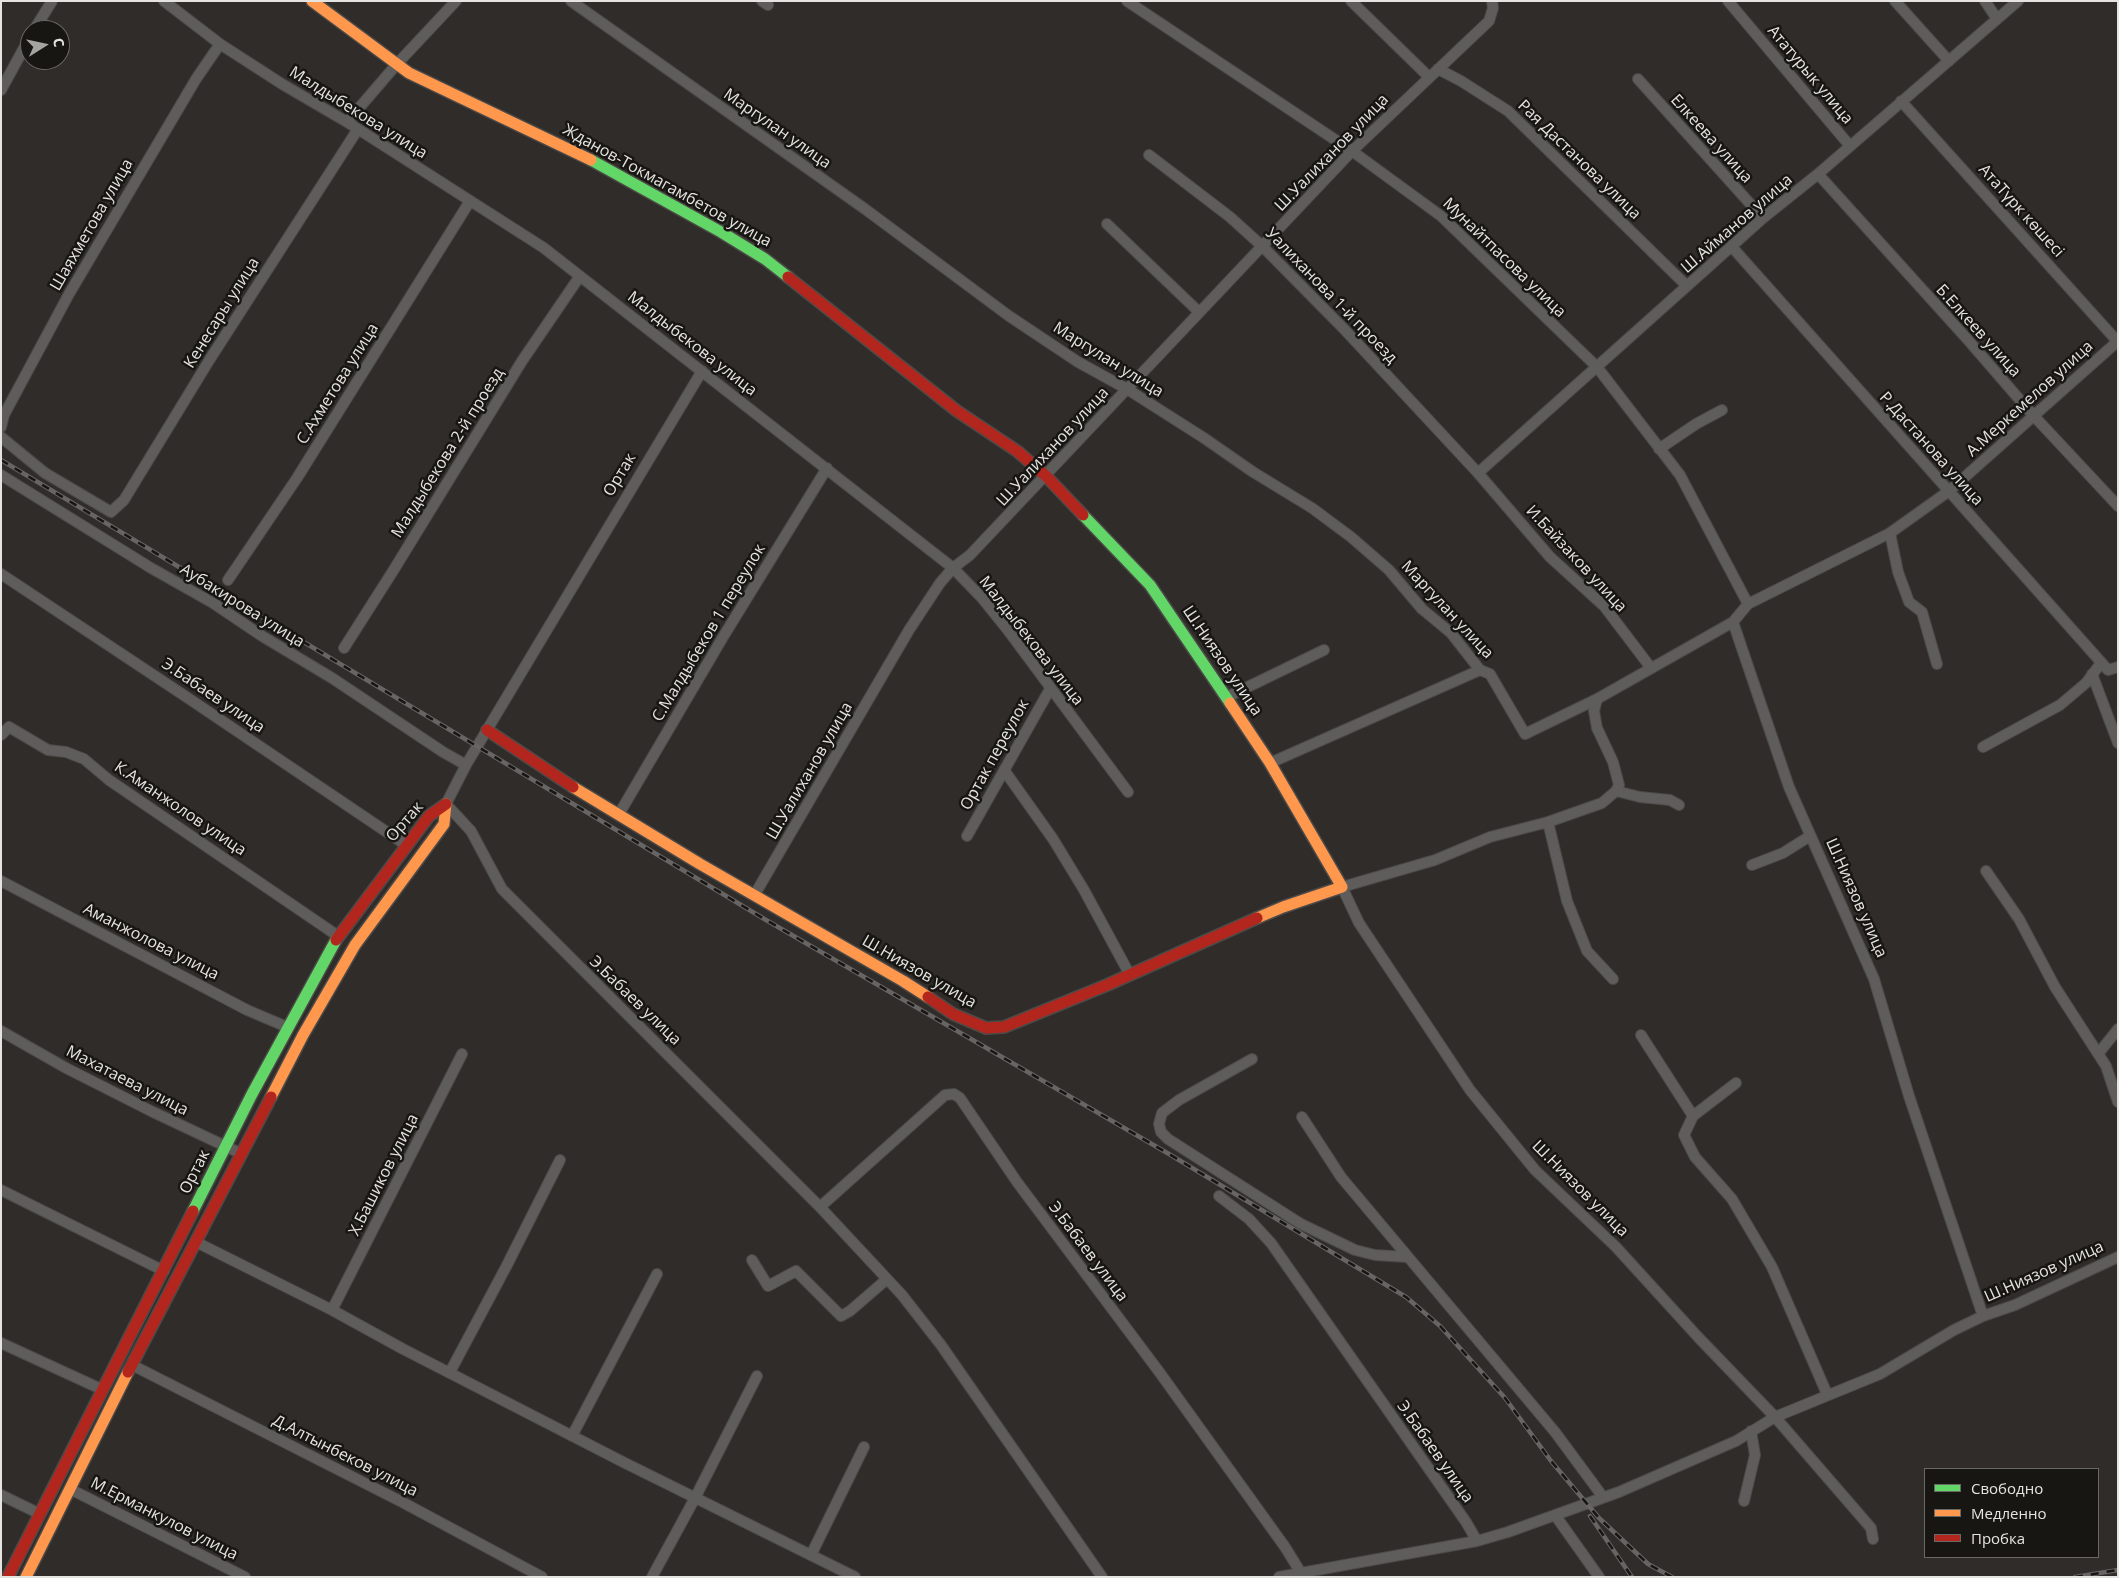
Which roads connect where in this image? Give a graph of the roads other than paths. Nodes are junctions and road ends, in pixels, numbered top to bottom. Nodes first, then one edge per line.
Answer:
1 (52, 1) edge
2 (164, 1) edge
3 (312, 1) edge
4 (456, 1) edge
5 (571, 1) edge
6 (1127, 1) edge
7 (1351, 1) edge
8 (1492, 1) edge
9 (1728, 1) edge
10 (1895, 1) edge
11 (1985, 1) edge
12 (2018, 1) edge
13 (1997, 19) junction
14 (40, 20) edge
15 (220, 44) junction
16 (20, 55) edge
17 (1949, 61) junction
18 (396, 65) junction
19 (1438, 69) junction
20 (1429, 77) junction
21 (1638, 79) dead end
22 (1, 90) edge
23 (1901, 101) junction
24 (347, 122) junction
25 (358, 129) junction
26 (1850, 146) junction
27 (1352, 152) junction
28 (1149, 155) dead end
29 (1818, 174) junction
30 (470, 201) junction
31 (1763, 218) junction
32 (1107, 224) dead end
33 (1262, 246) junction
34 (1732, 247) junction
35 (580, 276) junction
36 (1687, 286) junction
37 (1200, 312) junction
38 (2118, 341) edge
39 (1597, 367) junction
40 (702, 371) junction
41 (1127, 389) junction
42 (1722, 410) dead end
43 (3, 415) edge
44 (2033, 415) junction
45 (1, 427) edge
46 (1, 438) edge
47 (1659, 449) junction
48 (827, 468) junction
49 (1478, 473) junction
50 (1, 475) edge
51 (1046, 476) junction
52 (1949, 491) junction
53 (2118, 506) edge
54 (1890, 533) junction
55 (953, 568) junction
56 (1, 574) edge
57 (228, 580) dead end
58 (1748, 604) junction
59 (1733, 622) junction
60 (344, 648) dead end
61 (1324, 650) dead end
62 (1937, 664) dead end
63 (2109, 667) edge
64 (1651, 668) junction
65 (1480, 670) junction
66 (2092, 674) junction
67 (1050, 689) junction
68 (1227, 697) junction
69 (1597, 699) junction
70 (487, 730) junction
71 (1, 735) edge
72 (2118, 743) edge
73 (1983, 747) dead end
74 (1270, 763) junction
75 (466, 765) junction
76 (1004, 770) junction
77 (1616, 791) junction
78 (1128, 792) dead end
79 (446, 804) junction
80 (1680, 805) dead end
81 (619, 814) junction
82 (1548, 822) junction
83 (967, 836) dead end
84 (1810, 836) junction
85 (406, 845) junction
86 (1752, 865) dead end
87 (1986, 871) dead end
88 (1, 881) edge
89 (1342, 887) junction
90 (755, 894) junction
91 (338, 936) junction
92 (1130, 975) junction
93 (1614, 979) dead end
94 (288, 1027) junction
95 (2118, 1029) edge
96 (1, 1031) edge
97 (1641, 1036) dead end
98 (462, 1054) dead end
99 (2098, 1054) junction
100 (1252, 1059) dead end
101 (1736, 1083) dead end
102 (2118, 1102) edge
103 (1693, 1116) junction
104 (1302, 1117) dead end
105 (226, 1146) junction
106 (242, 1154) junction
107 (560, 1160) dead end
108 (1, 1190) edge
109 (1218, 1196) dead end
110 (820, 1207) junction
111 (196, 1242) junction
112 (1407, 1257) junction
113 (2118, 1257) edge
114 (752, 1260) dead end
115 (164, 1271) junction
116 (657, 1274) dead end
117 (887, 1279) junction
118 (332, 1310) junction
119 (1982, 1316) junction
120 (1, 1343) edge
121 (132, 1365) junction
122 (450, 1372) junction
123 (757, 1376) dead end
124 (101, 1389) junction
125 (1827, 1394) junction
126 (1775, 1417) junction
127 (1751, 1432) junction
128 (572, 1436) junction
129 (864, 1447) dead end
130 (70, 1488) junction
131 (1, 1495) edge
132 (1603, 1497) junction
133 (695, 1498) junction
134 (1744, 1502) dead end
135 (40, 1514) junction
136 (1555, 1515) junction
137 (1873, 1539) dead end
138 (1477, 1541) junction
139 (811, 1554) junction
140 (1301, 1573) junction
141 (8, 1577) edge
142 (26, 1577) edge
143 (245, 1577) edge
144 (542, 1577) edge
145 (652, 1577) edge
146 (855, 1577) edge
147 (1102, 1577) edge
148 (1279, 1577) edge
149 (1600, 1577) edge

1 - 14 street
2 - 15 street, Малдыбекова улица
3 - 18 street, Жданов-Токмагамбетов улица
4 - 18 street
5 - 41 street, Маргулан улица
6 - 27 street, Мунайтпасова улица
7 - 20 street
8 - 19 street, Ш.Уалиханов улица
9 - 26 street, Ататурык улица
10 - 17 street
11 - 13 street
12 - 13 street, Ш.Айманов улица
13 - 17 street, Ш.Айманов улица
15 - 24 street, Малдыбекова улица
15 - 43 street, Шаяхметова улица
16 - 22 street
17 - 23 street, Ш.Айманов улица
18 - 24 street
18 - 51 street, Жданов-Токмагамбетов улица
19 - 20 street, Ш.Уалиханов улица
19 - 36 street, Рая Дастанова улица
20 - 27 street, Ш.Уалиханов улица
21 - 31 street, Елкеева улица
23 - 26 street, Ш.Айманов улица
23 - 38 street, АтаТүрк көшесі
24 - 25 street, Малдыбекова улица
25 - 30 street, Малдыбекова улица
25 - 46 street, Кенесары улица
26 - 29 street, Ш.Айманов улица
27 - 33 street, Ш.Уалиханов улица
27 - 39 street, Мунайтпасова улица
28 - 33 street, Уалиханова 1-й проезд
29 - 31 street, Ш.Айманов улица
29 - 44 street, Б.Елкеев улица
30 - 35 street, Малдыбекова улица
30 - 57 street, С.Ахметова улица
31 - 34 street, Ш.Айманов улица
32 - 37 street
33 - 37 street, Ш.Уалиханов улица
33 - 49 street, Уалиханова 1-й проезд
34 - 36 street, Ш.Айманов улица
34 - 52 street, Р.Дастанова улица
35 - 40 street, Малдыбекова улица
35 - 60 street, Малдыбекова 2-й проезд
36 - 39 street, Ш.Айманов улица
37 - 41 street, Ш.Уалиханов улица
38 - 44 street, А.Меркемелов улица
39 - 47 street, Мунайтпасова улица
39 - 49 street, Ш.Айманов улица
40 - 48 street, Малдыбекова улица
40 - 70 street, Ортак
41 - 51 street, Ш.Уалиханов улица
41 - 65 street, Маргулан улица
42 - 47 street
43 - 45 street, Шаяхметова улица
44 - 52 street, А.Меркемелов улица
44 - 53 street, Б.Елкеев улица
47 - 58 street, Мунайтпасова улица
48 - 55 street, Малдыбекова улица
48 - 81 street, С.Малдыбеков 1 переулок
49 - 64 street, И.Байзаков улица
50 - 75 street, Аубакирова улица
51 - 55 street, Ш.Уалиханов улица
51 - 68 street, Ш.Ниязов улица
52 - 54 street, А.Меркемелов улица
52 - 63 street, Р.Дастанова улица
54 - 58 street, А.Меркемелов улица
54 - 62 street
55 - 67 street, Малдыбекова улица
55 - 90 street, Ш.Уалиханов улица
56 - 85 street, Э.Бабаев улица
58 - 59 street
59 - 64 street
59 - 84 street, Ш.Ниязов улица
61 - 68 street
63 - 66 street
64 - 69 street
65 - 69 street, Маргулан улица
65 - 74 street
66 - 72 street
66 - 73 street
67 - 76 street, Ортак переулок
67 - 78 street, Малдыбекова улица
68 - 74 street, Ш.Ниязов улица
69 - 77 street
70 - 75 street, Ортак
70 - 81 street, Ш.Ниязов улица
71 - 91 street, К.Аманжолов улица
74 - 89 street, Ш.Ниязов улица
75 - 79 street, Ортак
76 - 83 street, Ортак переулок
76 - 92 street
77 - 80 street
77 - 82 street, Ш.Ниязов улица
79 - 85 street, Ортак
79 - 106 street, Ортак
79 - 110 street, Э.Бабаев улица
81 - 90 street, Ш.Ниязов улица
82 - 89 street, Ш.Ниязов улица
82 - 93 street
84 - 86 street, Ш.Ниязов улица
84 - 119 street, Ш.Ниязов улица
85 - 91 street, Ортак
87 - 99 street
88 - 94 street, Аманжолова улица
89 - 92 street, Ш.Ниязов улица
89 - 126 street, Ш.Ниязов улица
90 - 92 street, Ш.Ниязов улица
91 - 94 street, Ортак
94 - 105 street, Ортак
95 - 99 street
96 - 105 street, Махатаева улица
97 - 103 street
98 - 118 street, Х.Башиков улица
99 - 102 street
100 - 112 street
101 - 103 street
103 - 125 street
104 - 112 street
105 - 106 street, Махатаева улица
105 - 115 street, Ортак
106 - 111 street, Ортак
107 - 122 street
108 - 115 street
109 - 138 street, Э.Бабаев улица
110 - 117 street, Э.Бабаев улица
110 - 140 street, Э.Бабаев улица
111 - 118 street
111 - 121 street, Ортак
112 - 132 street
113 - 119 street, Ш.Ниязов улица
114 - 117 street
115 - 124 street, Ортак
116 - 128 street
117 - 147 street, Э.Бабаев улица
118 - 122 street
119 - 125 street, Ш.Ниязов улица
120 - 124 street
121 - 130 street, Ортак
121 - 144 street, Д.Алтынбеков улица
122 - 128 street
123 - 133 street
124 - 135 street, Ортак
125 - 126 street, Ш.Ниязов улица
126 - 127 street, Ш.Ниязов улица
126 - 137 street, Ш.Ниязов улица
127 - 132 street, Ш.Ниязов улица
127 - 134 street
128 - 133 street
129 - 139 street
130 - 142 street, Ортак
130 - 143 street, М.Ерманкулов улица
131 - 135 street
132 - 136 street, Ш.Ниязов улица
133 - 139 street
133 - 145 street
135 - 141 street, Ортак
136 - 138 street, Ш.Ниязов улица
136 - 149 street
138 - 140 street, Ш.Ниязов улица
139 - 146 street
140 - 148 street, Ш.Ниязов улица

